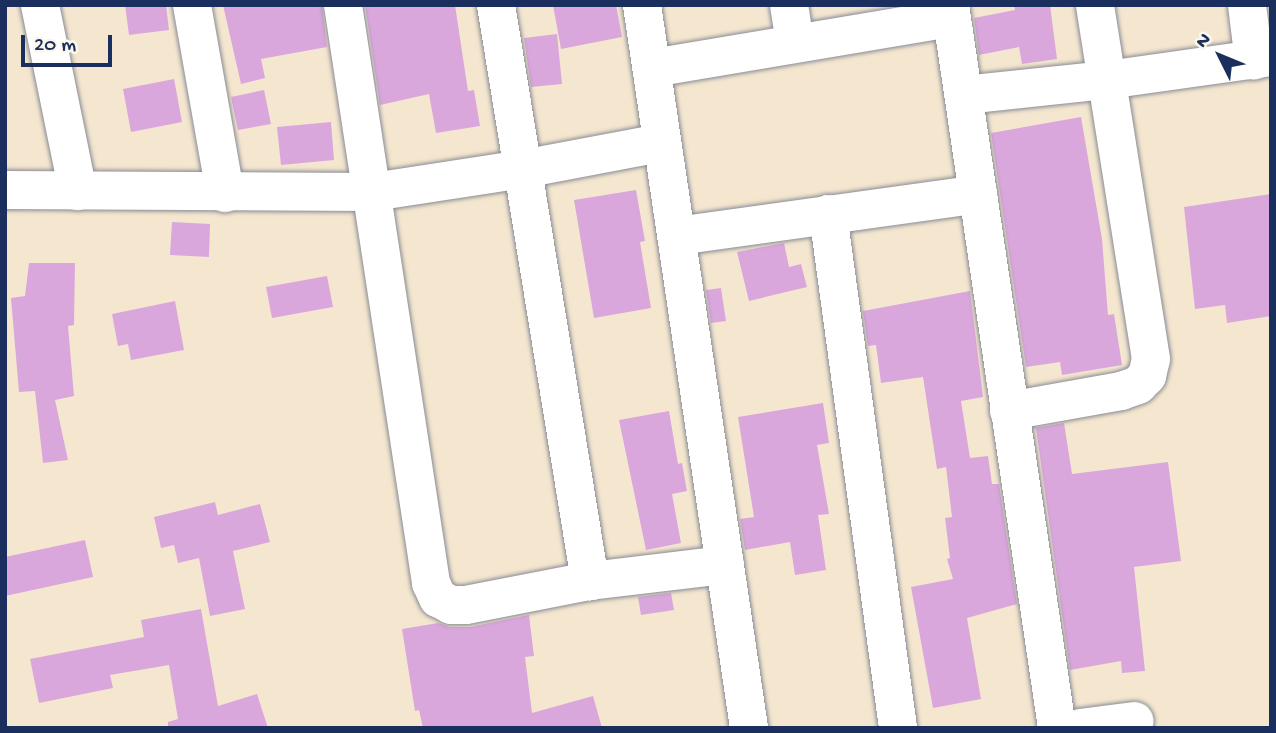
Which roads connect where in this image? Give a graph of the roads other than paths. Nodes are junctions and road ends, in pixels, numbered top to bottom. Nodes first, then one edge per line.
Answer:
1 (40, 5) edge
2 (192, 5) edge
3 (343, 5) edge
4 (496, 5) edge
5 (642, 5) edge
6 (789, 5) edge
7 (1095, 5) edge
8 (1247, 5) edge
9 (951, 12) edge
10 (794, 43) junction
11 (1263, 59) edge
12 (652, 68) junction
13 (1107, 80) junction
14 (964, 95) junction
15 (660, 142) junction
16 (523, 169) junction
17 (5, 190) edge
18 (78, 191) junction
19 (373, 191) junction
20 (225, 193) junction
21 (978, 194) junction
22 (828, 214) junction
23 (677, 236) junction
24 (1009, 411) junction
25 (725, 565) junction
26 (590, 581) junction
27 (1135, 721) dead end
28 (749, 728) edge
29 (898, 728) edge
30 (1057, 728) edge
31 (1081, 728) edge

1 - 18 street
2 - 20 street
3 - 19 street
4 - 16 street
5 - 12 street
6 - 10 street
7 - 13 street
8 - 11 street
9 - 10 street
9 - 14 street
10 - 12 street
11 - 13 street
12 - 15 street
13 - 14 street
13 - 24 street
14 - 21 street
15 - 16 street
15 - 23 street
16 - 19 street
16 - 26 street
17 - 18 street
18 - 20 street
19 - 20 street
19 - 26 street
21 - 22 street
21 - 24 street
22 - 23 street
22 - 29 street
23 - 25 street
24 - 30 street
25 - 26 street
25 - 28 street
27 - 31 street

